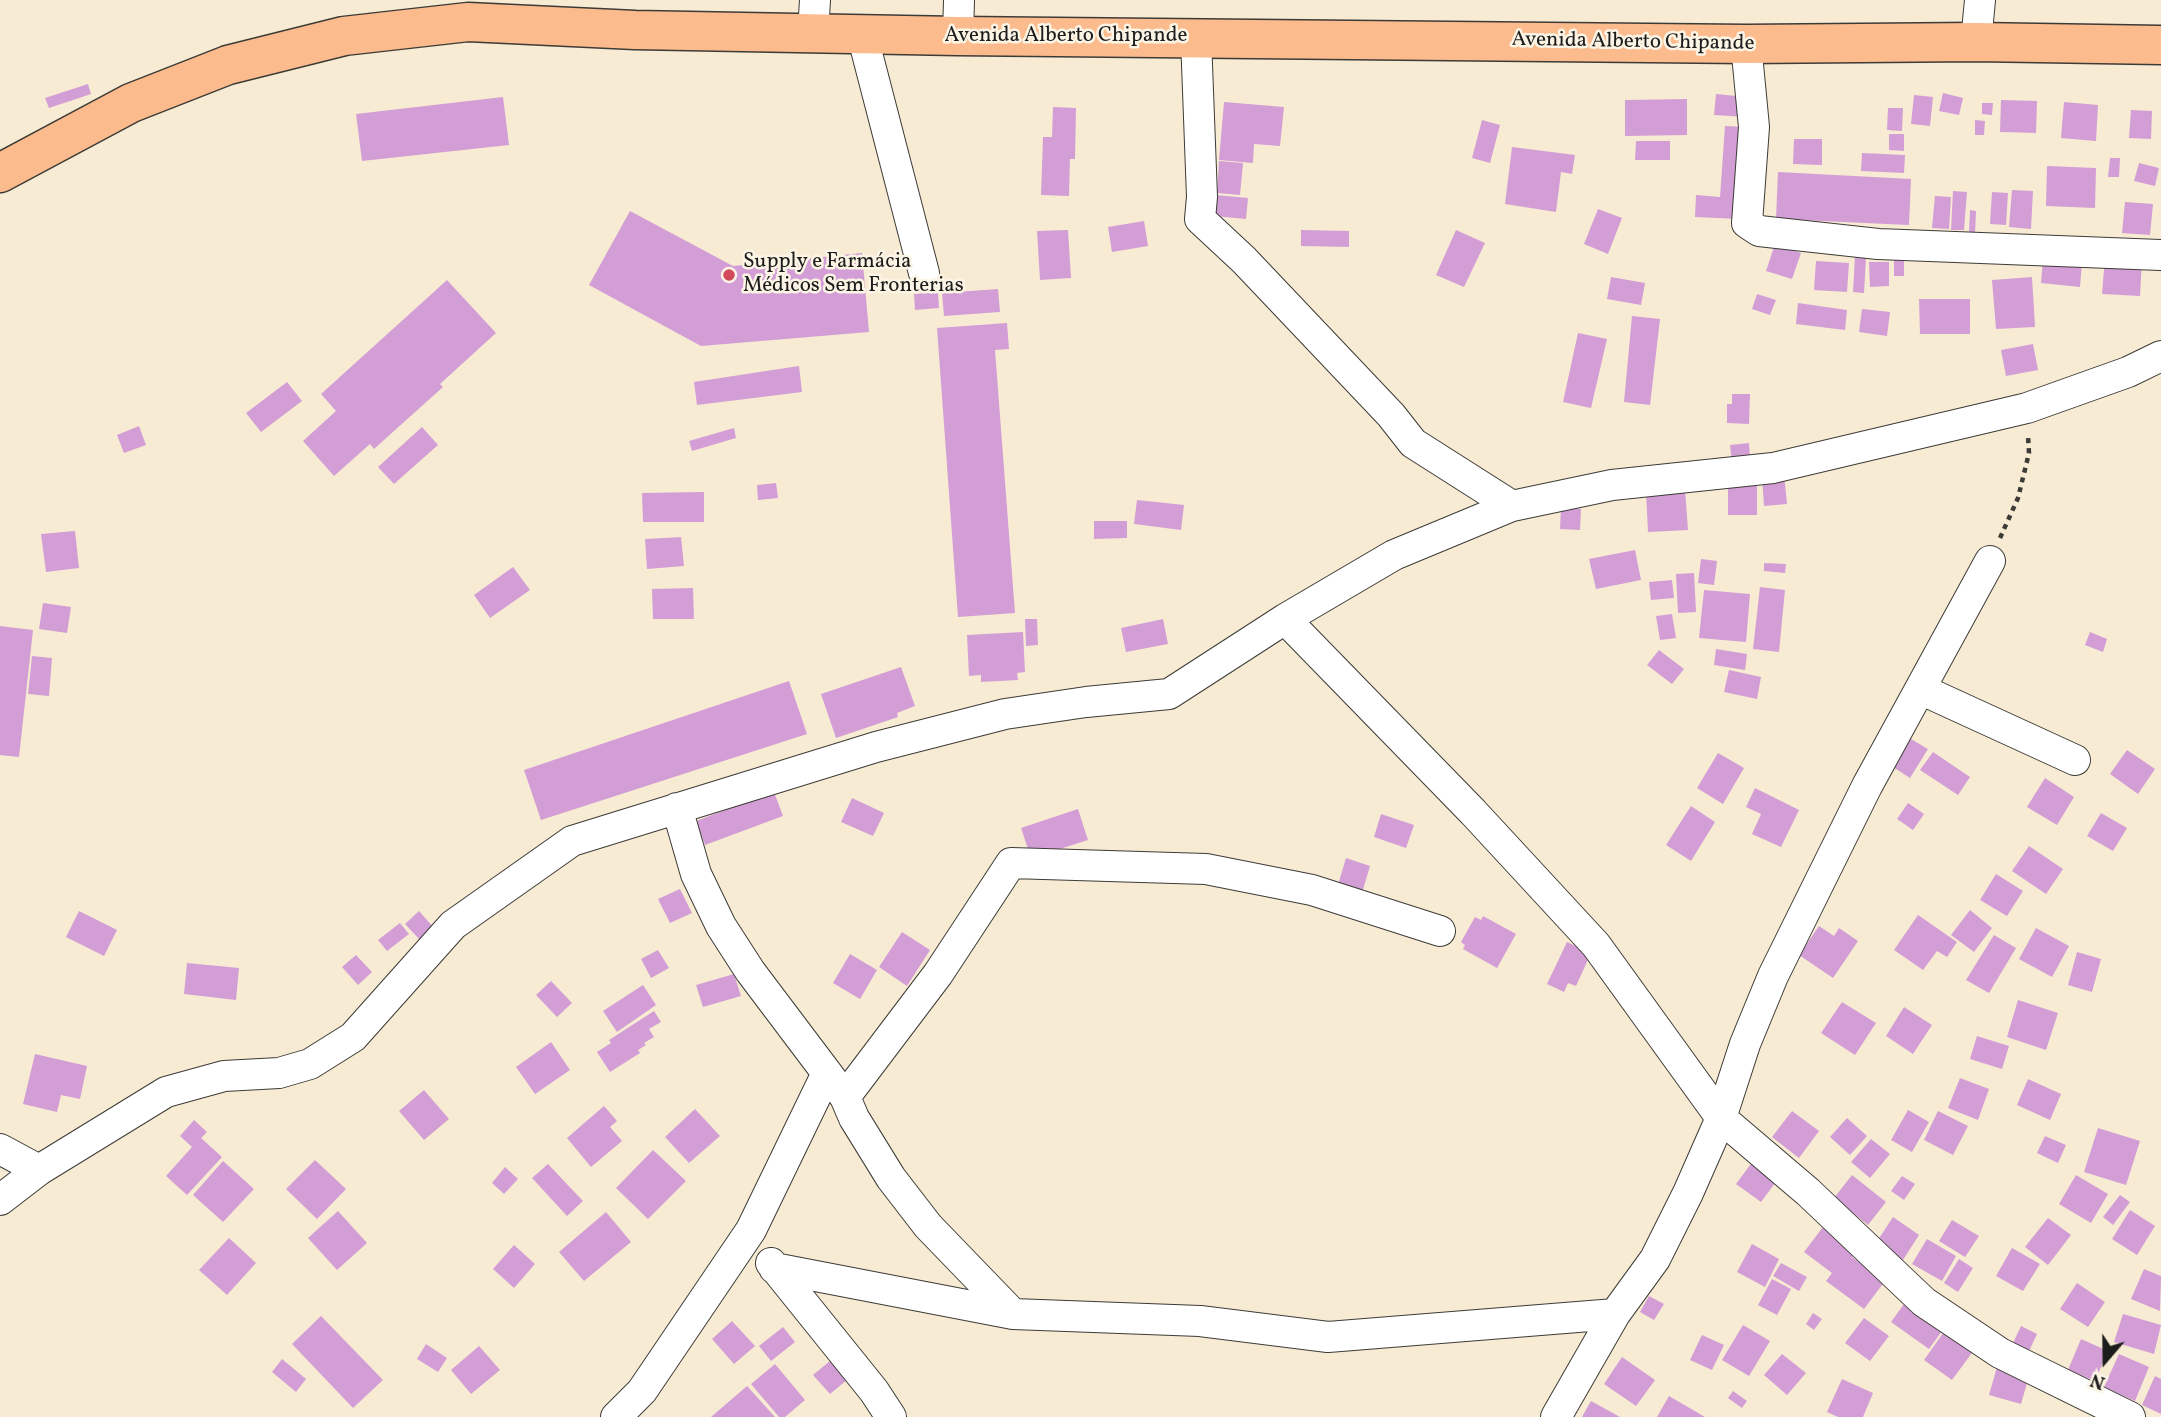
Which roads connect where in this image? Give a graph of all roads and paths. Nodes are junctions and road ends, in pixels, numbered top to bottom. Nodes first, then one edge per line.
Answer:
1 (1980, 0) edge
2 (814, 17) edge
3 (958, 18) edge
4 (862, 34) junction
5 (1196, 38) junction
6 (1976, 43) junction
7 (1746, 44) junction
8 (2161, 45) edge
9 (1, 165) edge
10 (2161, 255) edge
11 (924, 273) dead end
12 (2161, 356) edge
13 (2026, 408) junction
14 (1512, 506) junction
15 (1990, 561) joint
16 (1285, 619) junction
17 (1920, 689) junction
18 (2075, 760) dead end
19 (677, 808) junction
20 (1440, 931) dead end
21 (827, 1073) junction
22 (845, 1097) junction
23 (1721, 1118) junction
24 (0, 1149) edge
25 (39, 1170) junction
26 (0, 1199) edge
27 (751, 1230) junction
28 (774, 1268) junction
29 (1013, 1314) junction
30 (1615, 1314) junction
31 (616, 1417) edge
32 (891, 1417) edge
33 (1556, 1417) edge
34 (2130, 1417) edge

1 - 6 street
2 - 4 main road, Avenida Alberto Chipande
2 - 9 main road, Avenida Alberto Chipande
3 - 4 main road, Avenida Alberto Chipande
3 - 5 main road, Avenida Alberto Chipande
4 - 11 street
5 - 7 main road, Avenida Alberto Chipande
5 - 14 street
6 - 7 main road, Avenida Alberto Chipande
6 - 8 main road, Avenida Alberto Chipande
7 - 10 street
12 - 13 street
13 - 14 street
13 - 15 path
14 - 16 street
15 - 17 street
16 - 19 street
16 - 23 street
17 - 18 street
17 - 23 street
19 - 21 street
19 - 25 street
20 - 22 street
21 - 22 street
21 - 27 street
22 - 29 street
23 - 30 street
23 - 34 street
24 - 25 street
25 - 26 street
27 - 28 street
27 - 31 street
28 - 29 street
28 - 32 street
29 - 30 street
30 - 33 street

